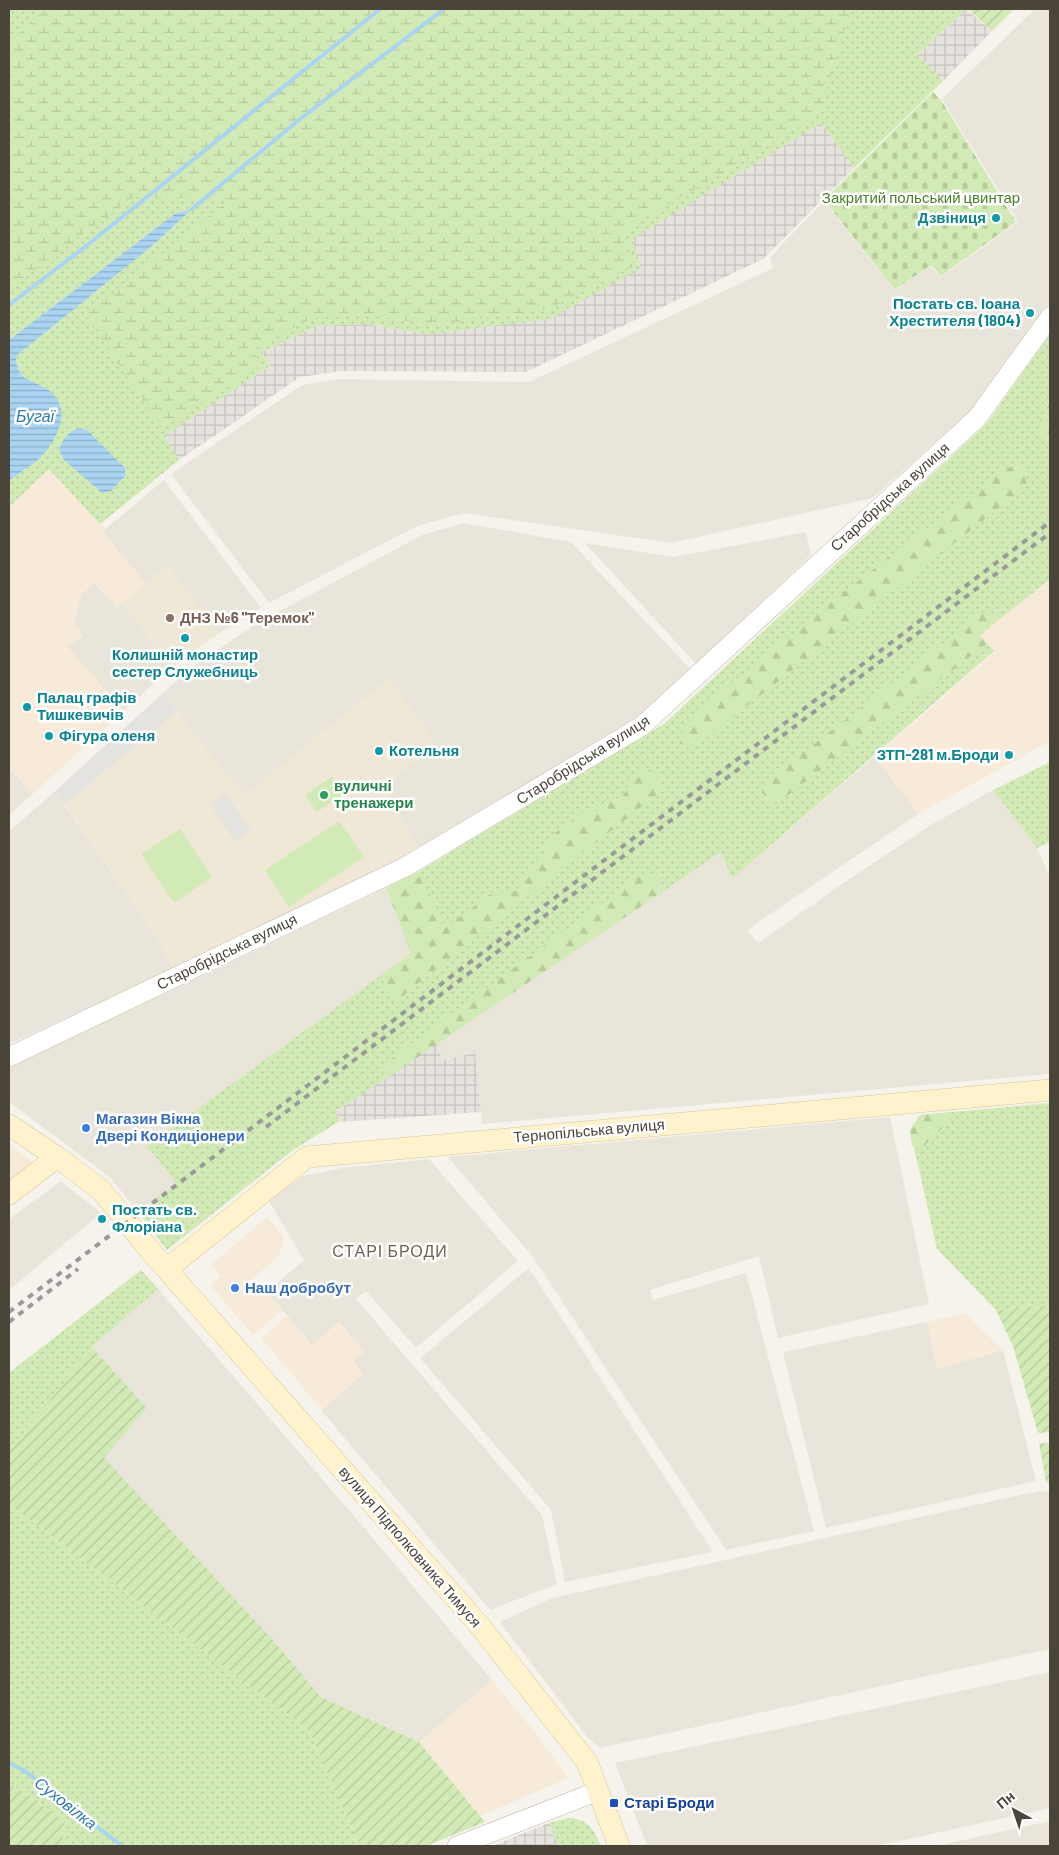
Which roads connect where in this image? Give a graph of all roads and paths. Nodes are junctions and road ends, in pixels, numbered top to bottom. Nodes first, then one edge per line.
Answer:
1 (1050, 317) edge
2 (9, 1057) edge
3 (1050, 1090) edge
4 (9, 1126) edge
5 (57, 1157) junction
6 (9, 1194) edge
7 (167, 1269) junction
8 (598, 1791) junction
9 (457, 1846) edge
10 (619, 1846) edge

1 - 2 street, Старобрідська вулиця
3 - 7 main road, Тернопільська вулиця
4 - 5 main road, вулиця Підполковника Тимуся
5 - 6 main road
5 - 7 main road, вулиця Підполковника Тимуся
7 - 8 main road, вулиця Підполковника Тимуся
8 - 9 street
8 - 10 main road, вулиця Підполковника Тимуся

